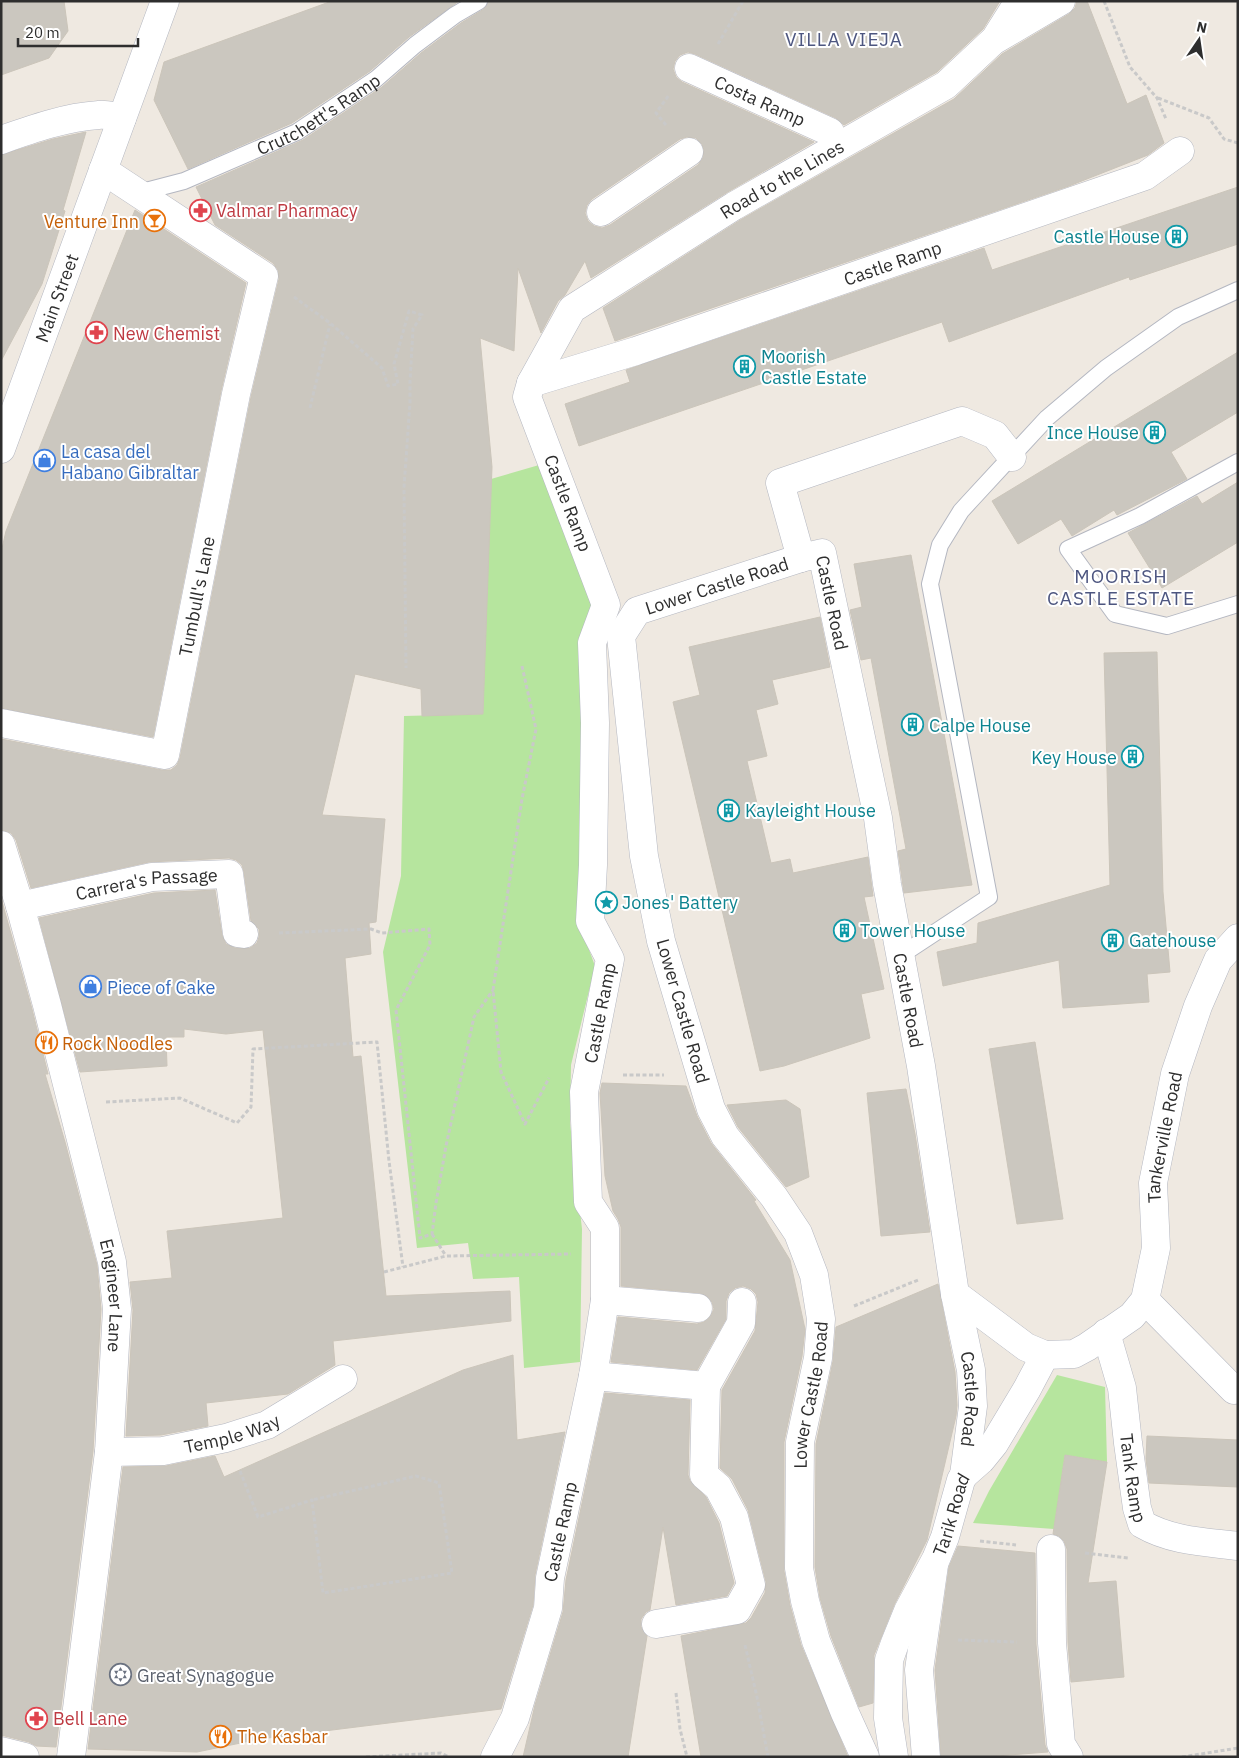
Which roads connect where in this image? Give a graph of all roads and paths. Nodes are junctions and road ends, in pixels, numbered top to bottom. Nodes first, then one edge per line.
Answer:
1 (165, 1) edge
2 (479, 1) edge
3 (1019, 1) edge
4 (1061, 1) edge
5 (1104, 1) edge
6 (993, 41) junction
7 (689, 68) dead end
8 (1157, 98) junction
9 (122, 118) junction
10 (830, 132) dead end
11 (1, 140) edge
12 (1238, 143) edge
13 (689, 152) dead end
14 (1180, 152) joint
15 (104, 170) junction
16 (138, 194) junction
17 (601, 212) dead end
18 (264, 276) junction
19 (1238, 290) edge
20 (330, 323) junction
21 (531, 383) junction
22 (310, 408) dead end
23 (1, 449) edge
24 (1012, 457) junction
25 (1238, 462) edge
26 (801, 558) junction
27 (1238, 604) edge
28 (522, 666) dead end
29 (406, 668) dead end
30 (1, 723) edge
31 (1, 845) edge
32 (20, 906) junction
33 (244, 934) joint
34 (1238, 938) edge
35 (901, 955) junction
36 (493, 990) junction
37 (702, 1074) junction
38 (551, 1075) dead end
39 (587, 1076) junction
40 (72, 1107) junction
41 (432, 1234) junction
42 (605, 1253) junction
43 (446, 1256) junction
44 (403, 1267) junction
45 (952, 1267) junction
46 (384, 1272) dead end
47 (956, 1294) junction
48 (605, 1300) junction
49 (1145, 1300) junction
50 (742, 1302) dead end
51 (698, 1308) dead end
52 (821, 1319) junction
53 (1106, 1333) junction
54 (1045, 1355) junction
55 (593, 1376) junction
56 (344, 1379) dead end
57 (706, 1386) junction
58 (1234, 1390) dead end
59 (226, 1438) junction
60 (109, 1452) junction
61 (964, 1475) junction
62 (312, 1500) junction
63 (1238, 1546) edge
64 (1051, 1549) dead end
65 (934, 1563) junction
66 (737, 1610) junction
67 (656, 1624) dead end
68 (924, 1638) junction
69 (1052, 1644) junction
70 (676, 1693) dead end
71 (1238, 1748) edge
72 (1, 1750) edge
73 (26, 1757) edge
74 (70, 1757) edge
75 (366, 1757) edge
76 (449, 1757) edge
77 (494, 1757) edge
78 (687, 1757) edge
79 (768, 1757) edge
80 (866, 1757) edge
81 (894, 1757) edge
82 (926, 1757) edge
83 (1069, 1757) edge
84 (1182, 1757) edge

1 - 9 street, Main Street
2 - 16 lane, Crutchett's Ramp
3 - 6 street
4 - 6 street, Road to the Lines
5 - 8 path
6 - 21 street, Road to the Lines
7 - 10 street, Costa Ramp
8 - 12 path
8 - 14 path
9 - 11 street
9 - 15 street, Main Street
13 - 17 street
14 - 21 street, Castle Ramp
15 - 16 street
15 - 23 street, Main Street
16 - 18 street
18 - 20 path
18 - 30 street, Tumbull's Lane
19 - 24 lane
20 - 22 path
20 - 29 path
21 - 39 street, Castle Ramp
24 - 26 street, Lower Castle Road
24 - 35 lane
25 - 27 lane
26 - 35 street, Castle Road
26 - 37 street, Lower Castle Road
28 - 36 path
31 - 32 street, Engineer Lane
32 - 33 street, Carrera's Passage
32 - 40 street, Engineer Lane
33 - 41 path
34 - 49 street, Tankerville Road
35 - 45 street, Castle Road
36 - 38 path
36 - 41 path
37 - 39 path
37 - 52 street, Lower Castle Road
39 - 42 street, Castle Ramp
40 - 44 path
40 - 60 street, Engineer Lane
41 - 43 path
42 - 43 path
42 - 48 street, Castle Ramp
43 - 44 path
44 - 46 path
45 - 47 street, Castle Road
45 - 52 path
47 - 54 street
47 - 61 street, Castle Road
48 - 51 street
48 - 55 street, Castle Ramp
49 - 53 street
49 - 58 street
50 - 57 street
52 - 80 street, Lower Castle Road
53 - 54 street
53 - 63 street, Tank Ramp
54 - 61 street, Tarik Road
55 - 57 street
55 - 77 street, Castle Ramp
56 - 59 street, Temple Way
57 - 66 street
59 - 60 street, Temple Way
59 - 62 path
60 - 74 street, Engineer Lane
61 - 65 street, Tarik Road
62 - 62 path
64 - 69 street
65 - 68 street
65 - 81 street, Tarik Road
66 - 67 street
66 - 79 path
68 - 69 path
68 - 82 street
69 - 83 street
70 - 78 path
71 - 84 path
72 - 73 street
75 - 76 path

